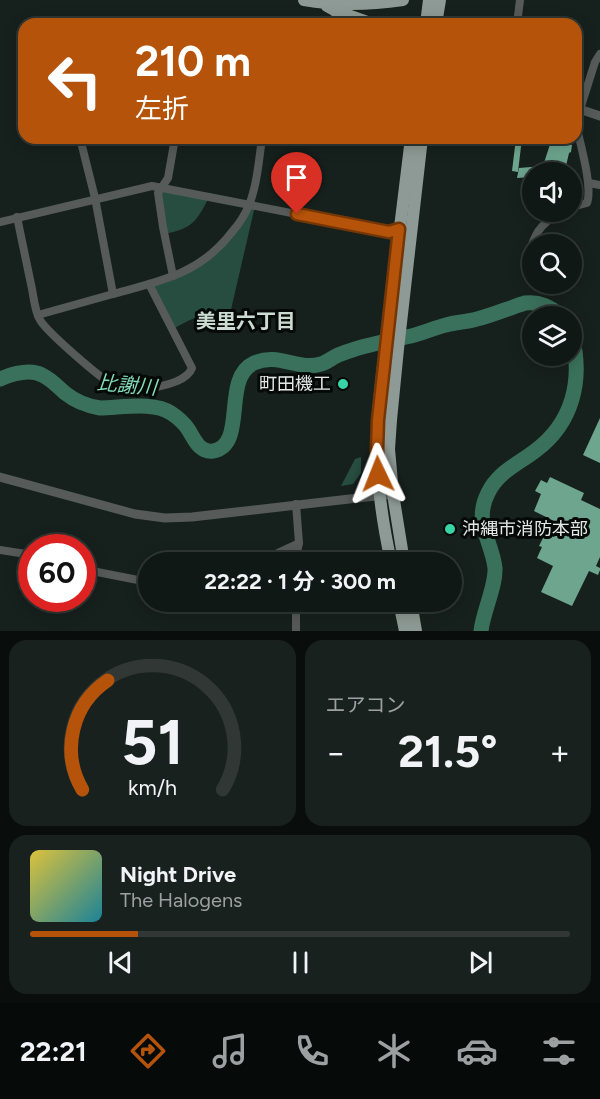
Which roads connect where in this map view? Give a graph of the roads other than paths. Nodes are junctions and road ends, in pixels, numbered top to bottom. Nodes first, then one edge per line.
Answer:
1 (304, 0) edge
2 (403, 0) edge
3 (429, 0) edge
4 (440, 0) edge
5 (520, 0) edge
6 (322, 3) junction
7 (336, 11) junction
8 (334, 18) edge
9 (356, 18) edge
10 (427, 18) edge
11 (437, 18) edge
12 (518, 18) edge
13 (600, 54) edge
14 (582, 97) edge
15 (582, 109) edge
16 (600, 116) edge
17 (82, 144) edge
18 (174, 144) edge
19 (261, 144) edge
20 (411, 144) edge
21 (421, 144) edge
22 (580, 144) edge
23 (589, 183) junction
24 (600, 185) edge
25 (160, 188) junction
26 (95, 198) junction
27 (582, 204) edge
28 (249, 205) junction
29 (17, 217) junction
30 (0, 222) edge
31 (545, 222) edge
32 (405, 230) junction
33 (536, 234) edge
34 (173, 276) junction
35 (149, 284) junction
36 (113, 294) junction
37 (38, 315) junction
38 (0, 477) edge
39 (393, 494) junction
40 (379, 495) junction
41 (297, 504) junction
42 (299, 543) junction
43 (0, 550) edge
44 (280, 552) edge
45 (297, 552) edge
46 (389, 552) edge
47 (402, 552) edge
48 (18, 553) edge
49 (96, 572) edge
50 (138, 580) edge
51 (296, 612) edge
52 (401, 612) edge
53 (413, 612) edge
54 (296, 631) edge
55 (405, 631) edge
56 (416, 631) edge

1 - 6 main road
2 - 6 main road
3 - 10 main road
4 - 11 main road
5 - 12 street
6 - 7 main road
7 - 8 street
7 - 9 main road
13 - 14 street
15 - 16 street
17 - 26 street
18 - 25 street
19 - 28 street
20 - 32 main road
21 - 32 main road
22 - 23 street
23 - 24 street
23 - 27 street
25 - 26 street
25 - 28 street
25 - 34 street
26 - 29 street
26 - 36 street
28 - 32 street
28 - 34 street
29 - 30 street
29 - 37 street
31 - 33 street
32 - 39 main road
32 - 40 main road
34 - 35 street
35 - 36 street
35 - 37 street
36 - 37 street
38 - 41 street
39 - 40 street
39 - 47 main road
40 - 41 street
40 - 46 main road
41 - 42 street
42 - 44 street
42 - 45 street
43 - 48 street
49 - 50 street
51 - 54 street
52 - 55 main road
53 - 56 main road

